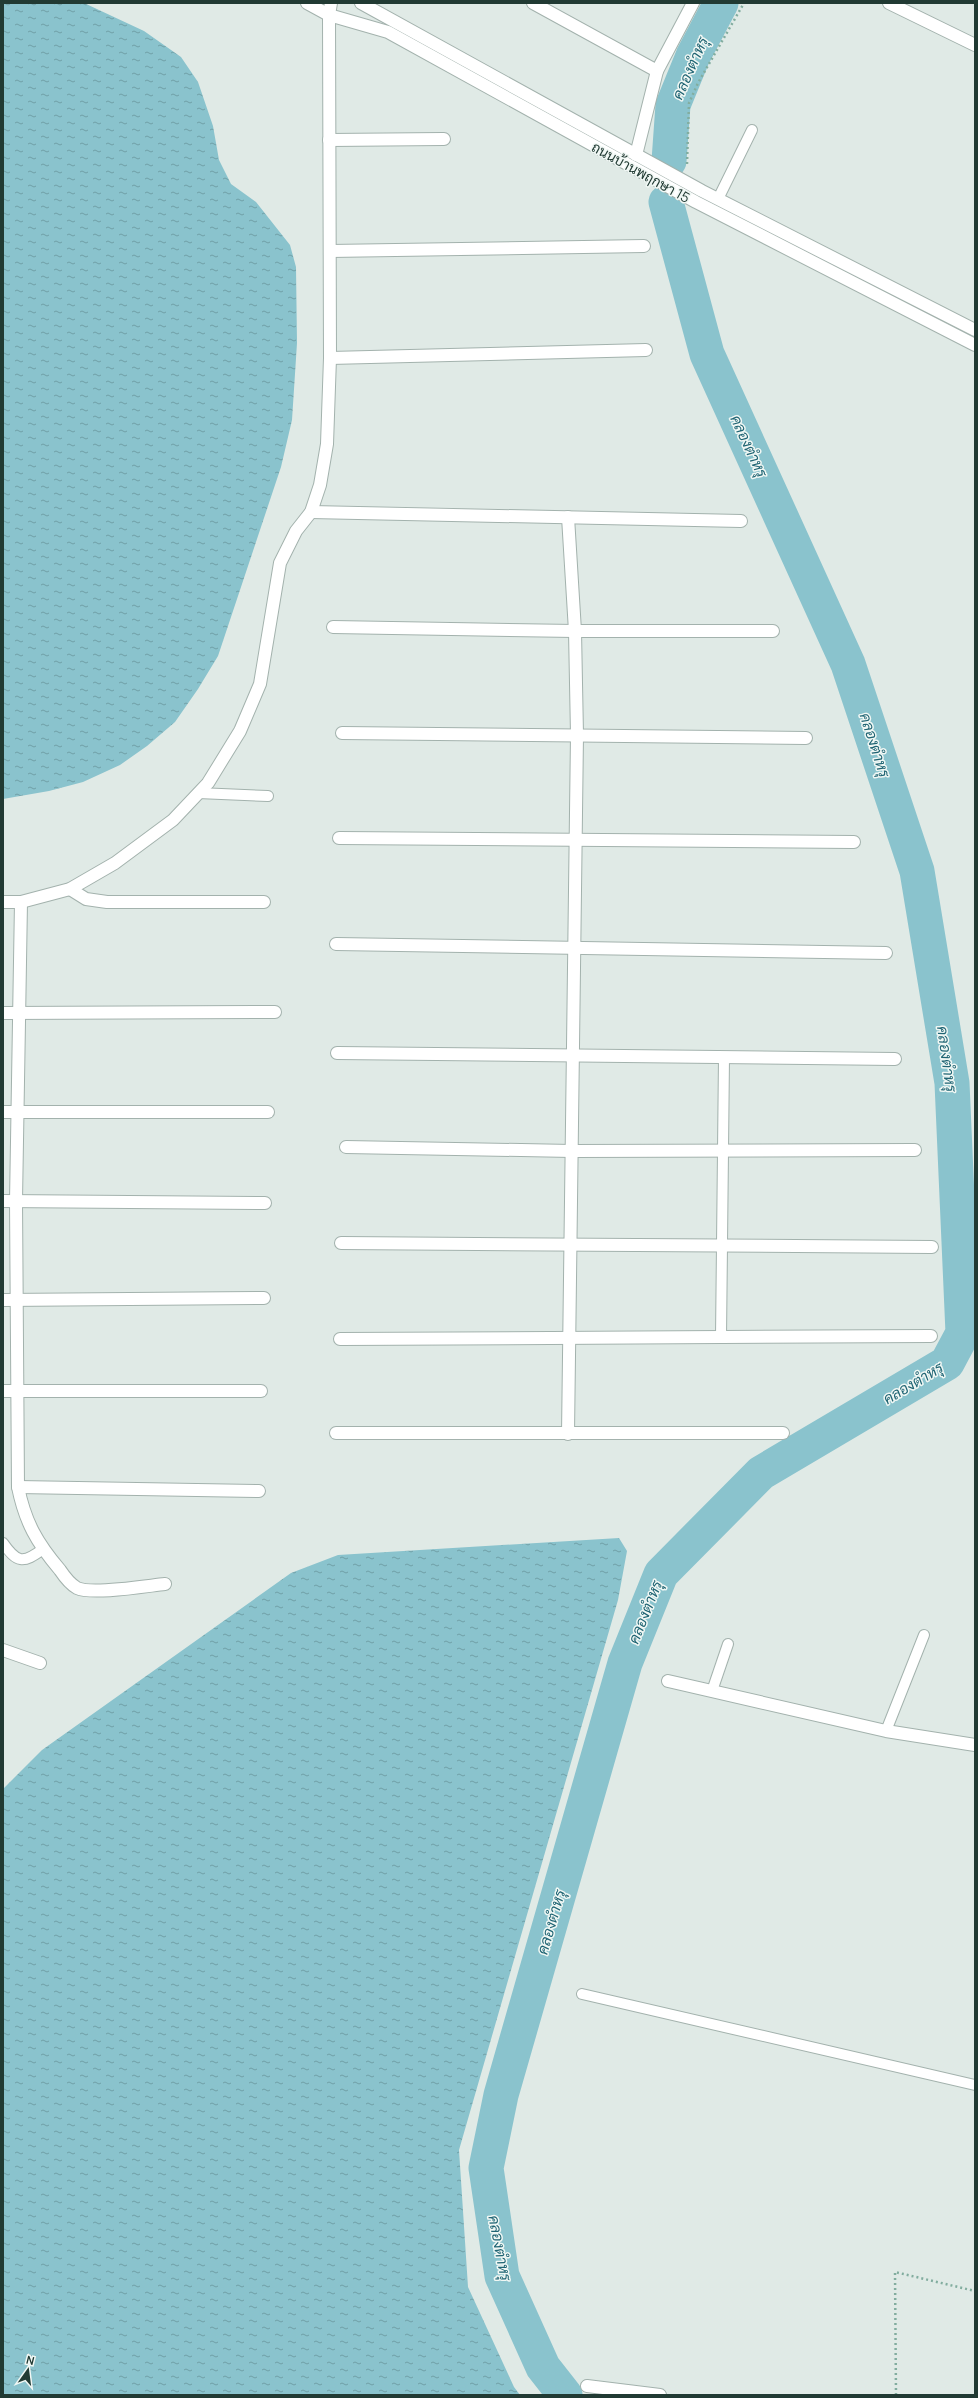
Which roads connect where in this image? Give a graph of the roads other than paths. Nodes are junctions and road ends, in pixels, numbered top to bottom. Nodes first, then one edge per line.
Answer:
1 (307, 3) edge
2 (361, 3) edge
3 (533, 3) edge
4 (693, 3) edge
5 (889, 3) edge
6 (330, 9) edge
7 (975, 45) edge
8 (657, 71) junction
9 (752, 130) dead end
10 (444, 139) dead end
11 (329, 140) junction
12 (636, 155) junction
13 (718, 199) junction
14 (644, 246) dead end
15 (330, 251) junction
16 (975, 330) edge
17 (975, 345) edge
18 (646, 350) dead end
19 (330, 358) junction
20 (311, 512) junction
21 (568, 517) junction
22 (741, 521) dead end
23 (333, 627) dead end
24 (575, 631) junction
25 (773, 631) dead end
26 (342, 733) dead end
27 (577, 735) junction
28 (806, 738) dead end
29 (198, 793) junction
30 (268, 796) dead end
31 (338, 838) dead end
32 (576, 839) junction
33 (854, 842) dead end
34 (70, 889) junction
35 (3, 902) edge
36 (20, 902) junction
37 (264, 902) dead end
38 (336, 944) dead end
39 (574, 947) junction
40 (886, 953) dead end
41 (274, 1012) dead end
42 (3, 1013) edge
43 (21, 1013) junction
44 (337, 1053) dead end
45 (573, 1054) junction
46 (724, 1057) junction
47 (895, 1059) dead end
48 (3, 1112) edge
49 (268, 1112) dead end
50 (17, 1113) junction
51 (346, 1148) dead end
52 (915, 1150) dead end
53 (572, 1151) junction
54 (724, 1151) junction
55 (3, 1201) edge
56 (16, 1201) junction
57 (265, 1203) dead end
58 (341, 1243) dead end
59 (570, 1246) junction
60 (723, 1246) junction
61 (932, 1247) dead end
62 (264, 1298) dead end
63 (3, 1300) edge
64 (17, 1300) junction
65 (931, 1336) dead end
66 (721, 1338) junction
67 (340, 1339) dead end
68 (570, 1339) junction
69 (3, 1391) edge
70 (261, 1391) dead end
71 (19, 1392) junction
72 (336, 1433) dead end
73 (783, 1433) dead end
74 (568, 1434) junction
75 (18, 1487) junction
76 (259, 1491) dead end
77 (3, 1542) edge
78 (43, 1549) junction
79 (164, 1584) dead end
80 (924, 1635) dead end
81 (728, 1644) dead end
82 (3, 1650) edge
83 (40, 1664) dead end
84 (668, 1681) dead end
85 (712, 1691) junction
86 (886, 1731) junction
87 (975, 1745) edge
88 (582, 1994) dead end
89 (975, 2085) edge
90 (587, 2386) dead end
91 (660, 2395) edge

1 - 6 street, ถนนบ้านพฤกษา 15
2 - 12 street, ถนนบ้านพฤกษา 15
3 - 8 street
4 - 8 street
5 - 7 street
6 - 11 street
6 - 17 street, ถนนบ้านพฤกษา 15
8 - 12 street
9 - 13 lane
10 - 11 street
11 - 15 street
12 - 13 street, ถนนบ้านพฤกษา 15
13 - 16 street, ถนนบ้านพฤกษา 15
14 - 15 street
15 - 19 street
18 - 19 street
19 - 20 street
20 - 21 street
20 - 29 street
21 - 22 street
21 - 24 street
23 - 24 street
24 - 25 street
24 - 27 street
26 - 27 street
27 - 28 street
27 - 32 street
29 - 30 lane
29 - 34 street
31 - 32 street
32 - 33 street
32 - 39 street
34 - 36 street
34 - 37 street
35 - 36 street
36 - 43 street
38 - 39 street
39 - 40 street
39 - 45 street
41 - 43 street
42 - 43 street
43 - 50 street
44 - 45 street
45 - 46 street
45 - 53 street
46 - 47 street
46 - 54 lane
48 - 50 street
49 - 50 street
50 - 56 street
51 - 53 street
52 - 54 street
53 - 54 street
53 - 59 street
54 - 60 lane
55 - 56 street
56 - 57 street
56 - 64 street
58 - 59 street
59 - 60 street
59 - 68 street
60 - 61 street
60 - 66 lane
62 - 64 street
63 - 64 street
64 - 71 street
65 - 66 street
66 - 68 street
67 - 68 street
68 - 74 street
69 - 71 street
70 - 71 street
71 - 75 street
72 - 74 street
73 - 74 street
75 - 76 street
75 - 78 street
77 - 78 lane
78 - 79 street
80 - 86 lane
81 - 85 lane
82 - 83 street
84 - 85 street
85 - 86 street
86 - 87 street
88 - 89 lane
90 - 91 street

